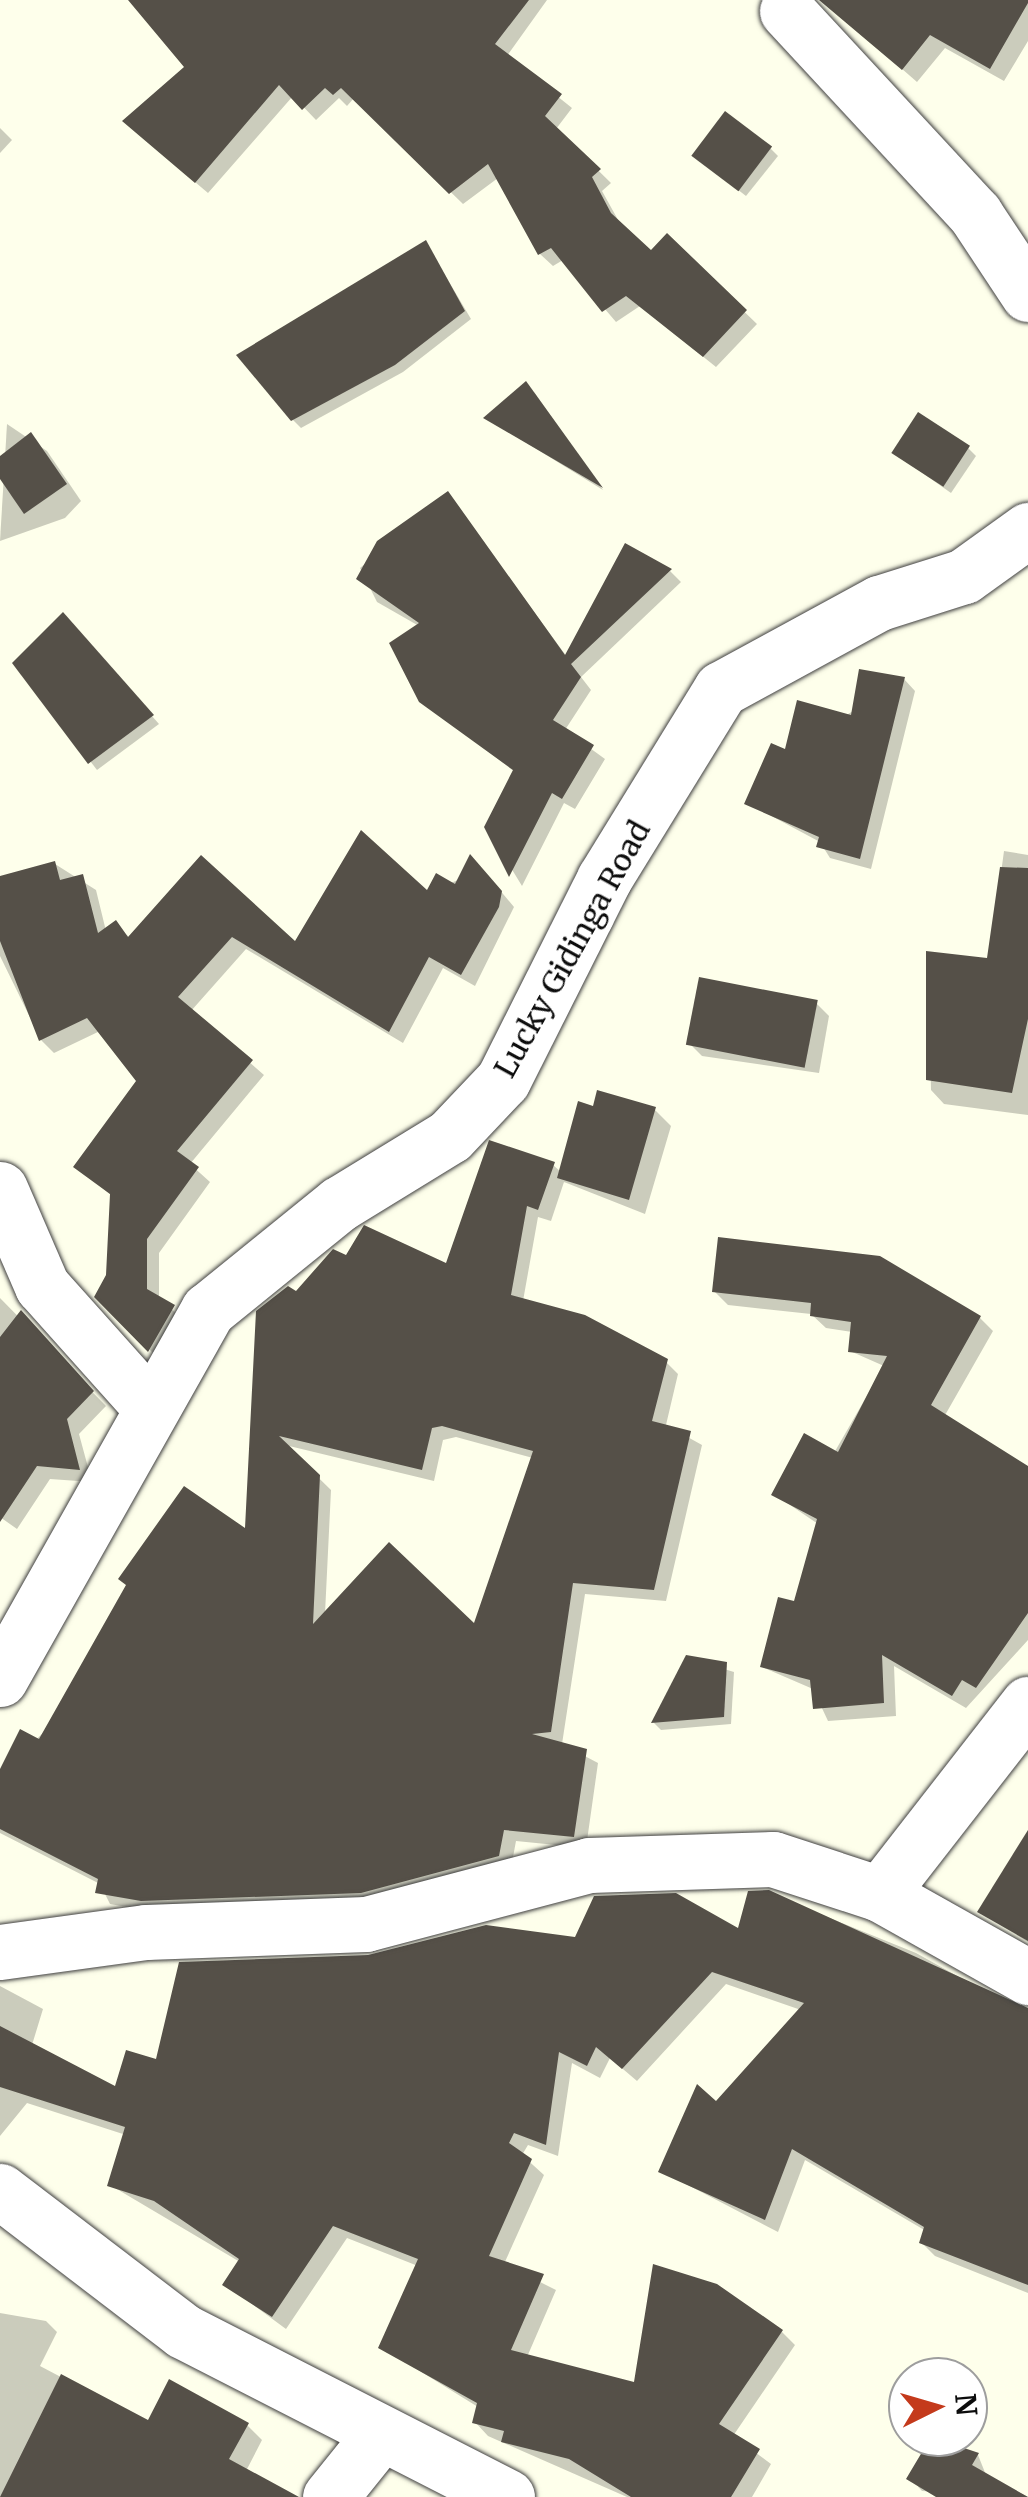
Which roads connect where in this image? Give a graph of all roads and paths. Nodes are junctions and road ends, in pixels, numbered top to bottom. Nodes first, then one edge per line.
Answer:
1 (787, 11) dead end
2 (1028, 294) edge
3 (1028, 530) edge
4 (0, 1189) edge
5 (151, 1408) junction
6 (0, 1679) edge
7 (1028, 1704) edge
8 (880, 1894) junction
9 (0, 1952) edge
10 (1028, 1977) edge
11 (0, 2191) edge
12 (379, 2436) junction
13 (330, 2497) edge
14 (506, 2497) edge

1 - 2 street
3 - 5 street, Lucky Gidinga Road
4 - 5 street
5 - 6 street, Lucky Gidinga Road
7 - 8 street
8 - 9 street
8 - 10 street
11 - 12 street
12 - 13 street
12 - 14 street

